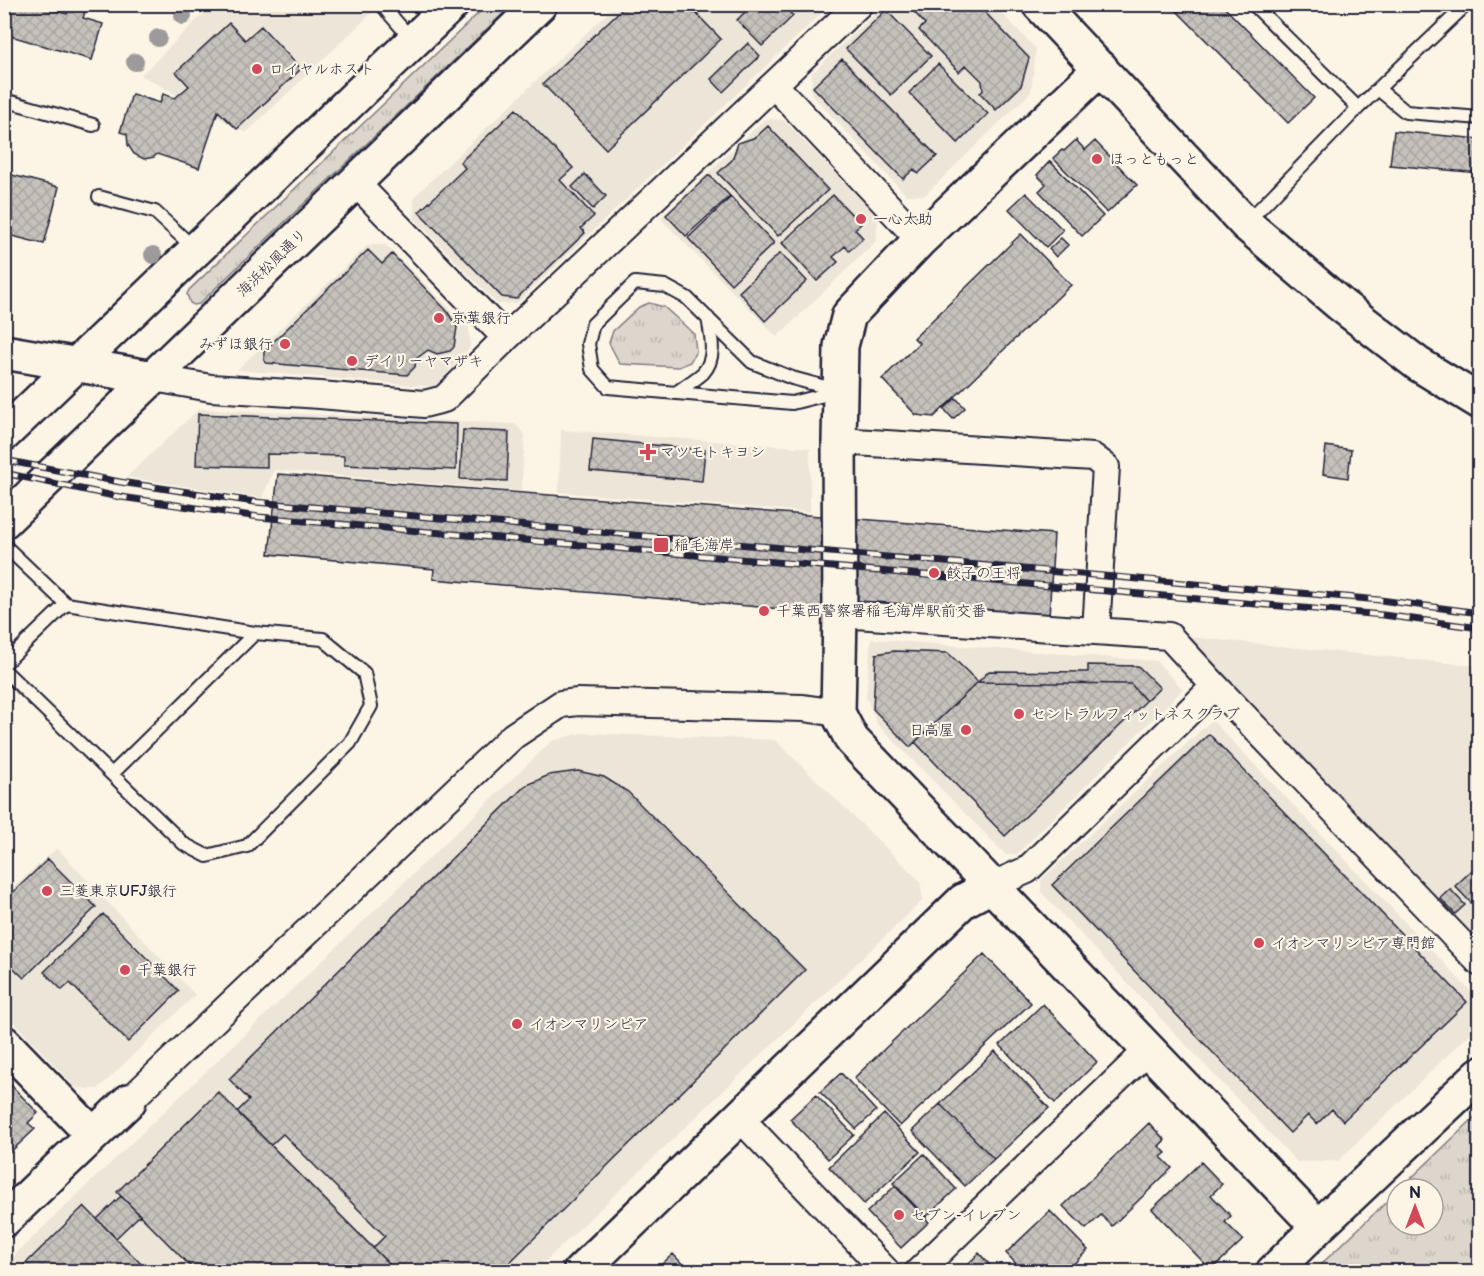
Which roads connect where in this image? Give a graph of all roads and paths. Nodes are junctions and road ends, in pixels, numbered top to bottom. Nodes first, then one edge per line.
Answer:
1 (381, 4) edge
2 (452, 4) edge
3 (540, 4) edge
4 (859, 4) edge
5 (1039, 4) edge
6 (1253, 4) edge
7 (1467, 4) edge
8 (414, 42) junction
9 (1101, 68) junction
10 (774, 85) junction
11 (1378, 89) junction
12 (4, 100) edge
13 (1358, 108) junction
14 (1479, 118) edge
15 (93, 125) dead end
16 (355, 182) junction
17 (99, 196) dead end
18 (1246, 224) junction
19 (920, 240) junction
20 (196, 251) junction
21 (708, 318) junction
22 (506, 338) junction
23 (4, 352) edge
24 (77, 365) junction
25 (154, 378) junction
26 (840, 391) junction
27 (676, 393) junction
28 (1479, 402) edge
29 (4, 434) edge
30 (839, 441) junction
31 (4, 521) edge
32 (4, 545) edge
33 (66, 604) junction
34 (840, 614) junction
35 (1095, 631) junction
36 (255, 633) junction
37 (4, 664) edge
38 (4, 670) edge
39 (1215, 686) junction
40 (838, 713) junction
41 (112, 774) junction
42 (993, 885) junction
43 (1479, 963) edge
44 (4, 1043) edge
45 (1148, 1050) junction
46 (1479, 1074) edge
47 (129, 1101) joint
48 (740, 1118) junction
49 (92, 1134) junction
50 (4, 1220) edge
51 (1318, 1227) junction
52 (580, 1272) edge
53 (887, 1272) edge
54 (918, 1272) edge
55 (1273, 1272) edge

1 - 8 lane
2 - 8 street
3 - 16 street, 海浜松風通り
4 - 10 street
5 - 9 street
6 - 13 lane
7 - 11 lane
8 - 20 street
9 - 18 street
9 - 19 street
10 - 19 street
10 - 22 street
11 - 13 lane
11 - 14 lane
12 - 15 lane
13 - 18 lane
16 - 22 street
16 - 25 street, 海浜松風通り
17 - 20 lane
18 - 28 street
19 - 26 street
20 - 24 street
21 - 26 lane
21 - 27 lane
21 - 27 lane
22 - 25 street
23 - 24 street
24 - 25 street
24 - 29 street
25 - 31 street, 海浜松風通り
26 - 27 lane
26 - 30 street
30 - 34 street
30 - 35 street
32 - 33 lane
33 - 36 lane
33 - 37 lane
34 - 35 street
34 - 40 street
35 - 39 street
36 - 41 lane
36 - 41 lane
38 - 41 lane
39 - 42 street
39 - 43 street
40 - 42 street
40 - 47 street
42 - 45 street
42 - 48 street
44 - 49 street
45 - 51 street
45 - 54 street
46 - 51 street
47 - 49 street
48 - 52 street
48 - 53 street
49 - 50 street
51 - 55 street

